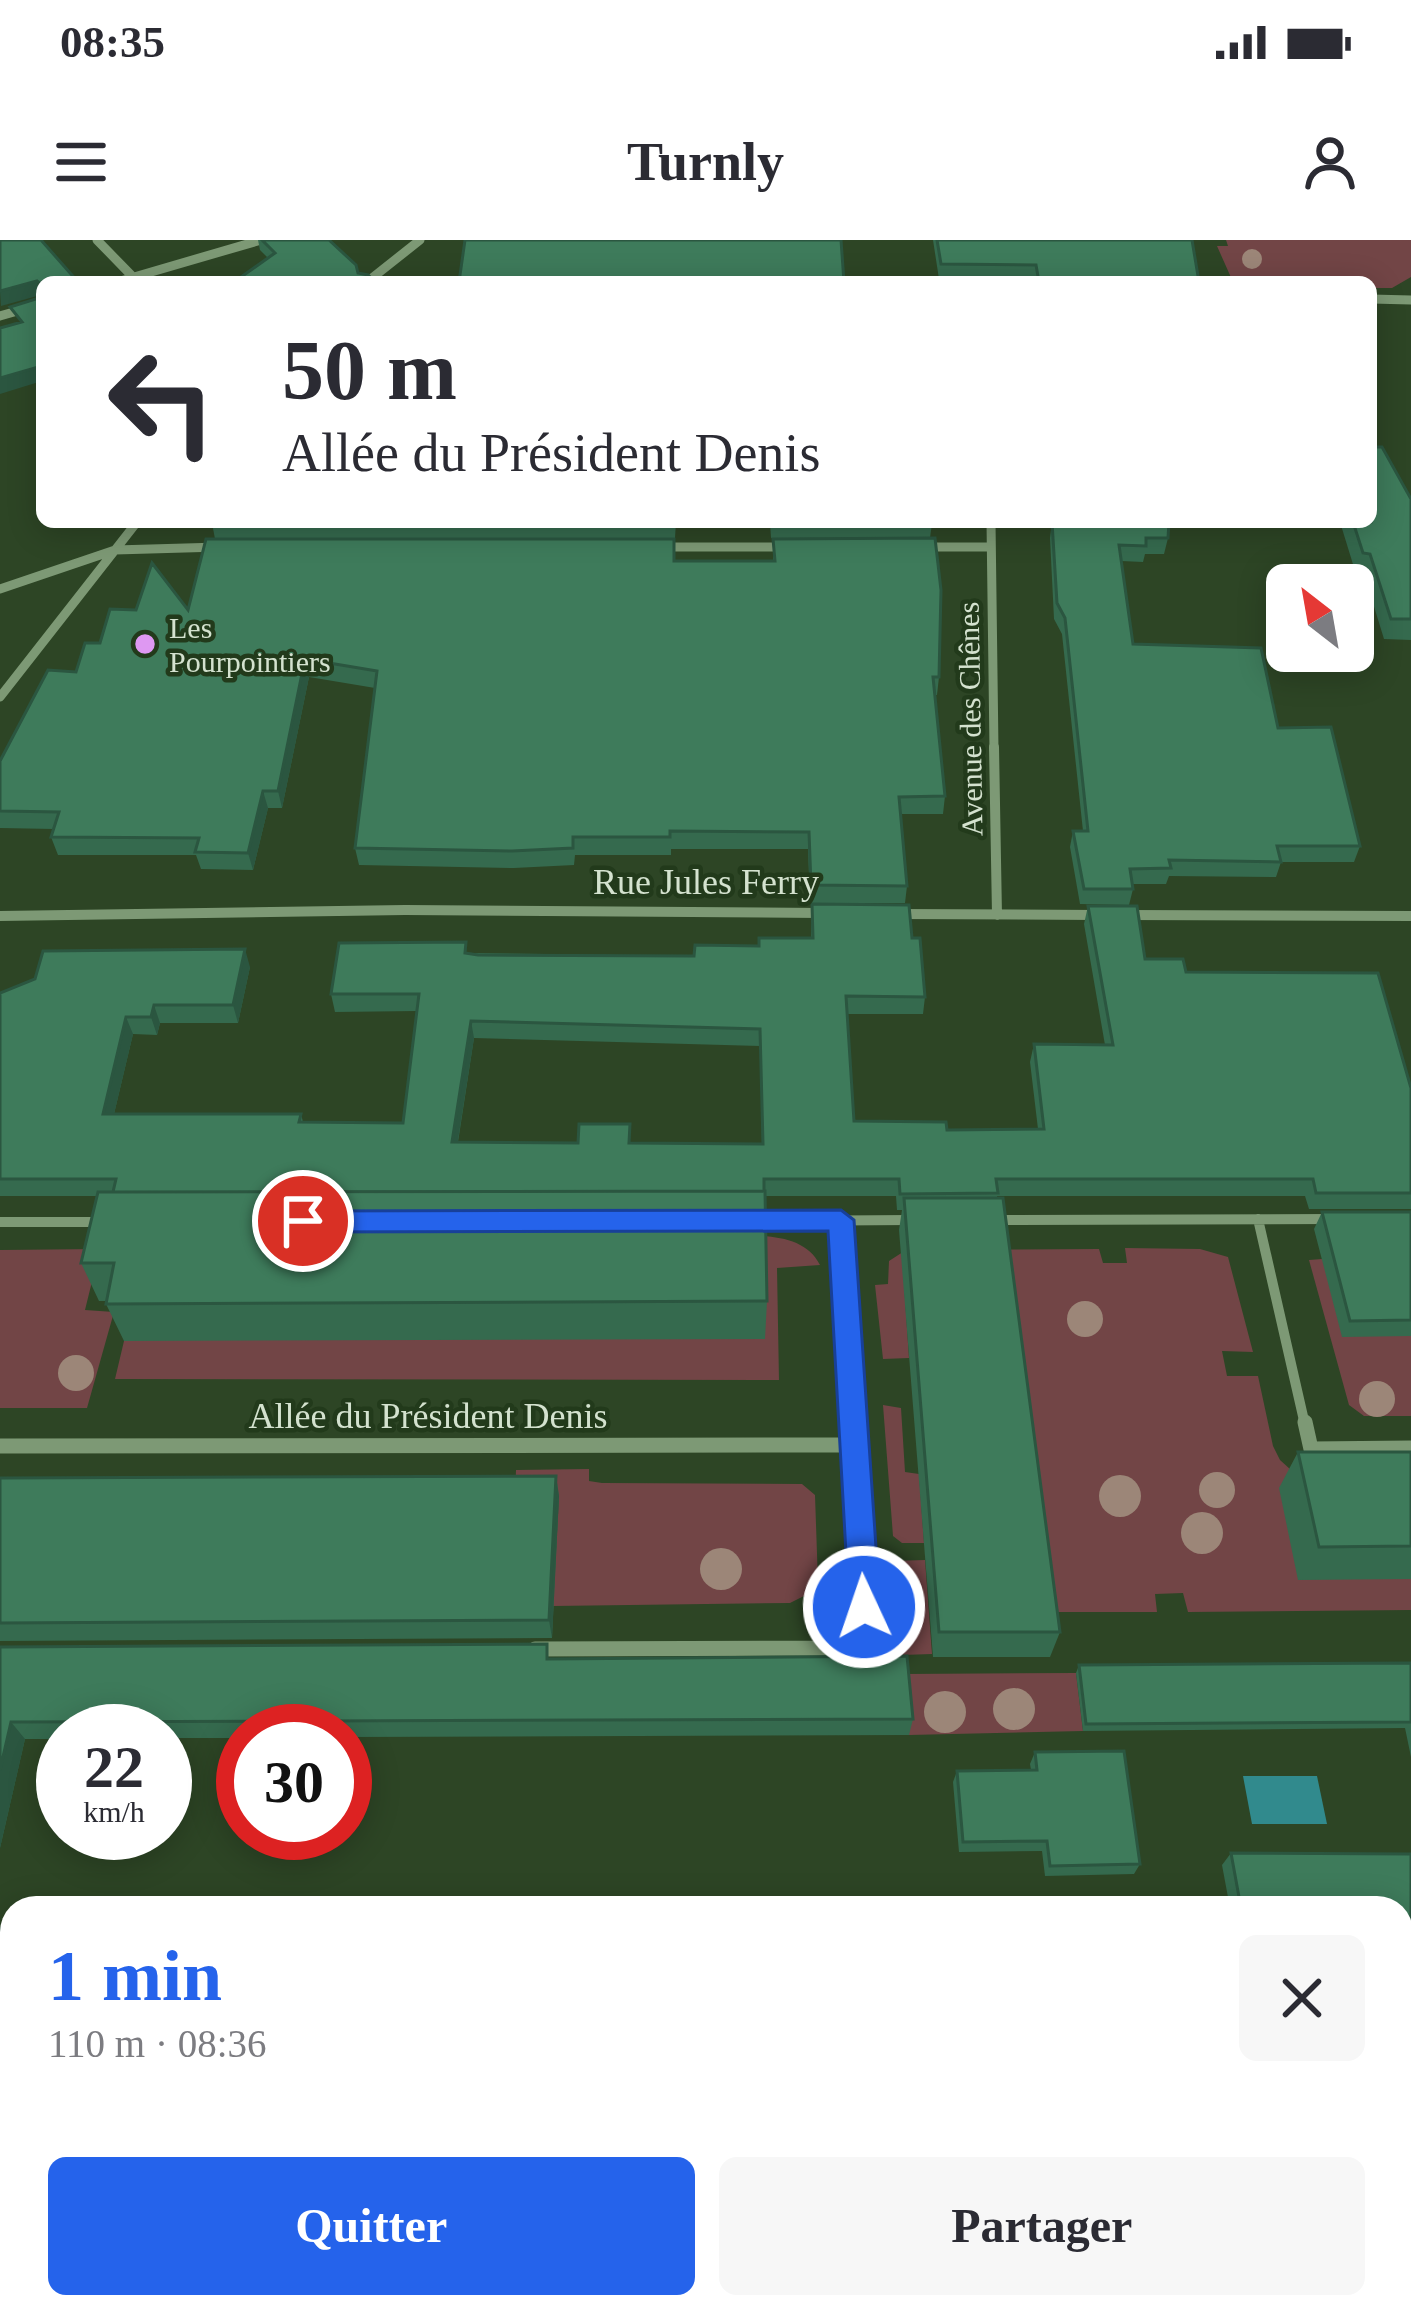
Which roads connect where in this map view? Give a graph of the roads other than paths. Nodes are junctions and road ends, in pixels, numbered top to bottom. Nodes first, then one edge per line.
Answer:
1 (97, 240) edge
2 (261, 240) edge
3 (420, 240) edge
4 (132, 276) edge
5 (136, 276) edge
6 (375, 276) edge
7 (1377, 299) edge
8 (1411, 300) edge
9 (36, 306) edge
10 (0, 316) edge
11 (132, 528) edge
12 (991, 528) edge
13 (990, 547) junction
14 (230, 548) edge
15 (651, 548) edge
16 (791, 548) edge
17 (908, 548) edge
18 (115, 550) junction
19 (0, 590) edge
20 (0, 697) edge
21 (831, 914) edge
22 (879, 914) edge
23 (997, 915) junction
24 (0, 916) edge
25 (1411, 916) edge
26 (1258, 1219) junction
27 (1346, 1219) edge
28 (841, 1220) junction
29 (933, 1220) edge
30 (979, 1220) edge
31 (745, 1221) edge
32 (0, 1222) edge
33 (110, 1222) edge
34 (856, 1444) junction
35 (0, 1446) edge
36 (1411, 1448) edge
37 (523, 1649) edge

1 - 4 street
2 - 5 street
3 - 6 street
7 - 8 street
9 - 10 street
11 - 18 street
12 - 13 street, Avenue des Chênes
13 - 17 street
13 - 23 street, Avenue des Chênes
14 - 18 street
15 - 16 street
18 - 19 street
18 - 20 street
21 - 24 street, Rue Jules Ferry
22 - 23 street
23 - 25 street
26 - 27 street
26 - 30 street
26 - 36 street
28 - 29 street
28 - 31 street
28 - 34 street
32 - 33 street
34 - 35 street, Allée du Président Denis
34 - 37 street

